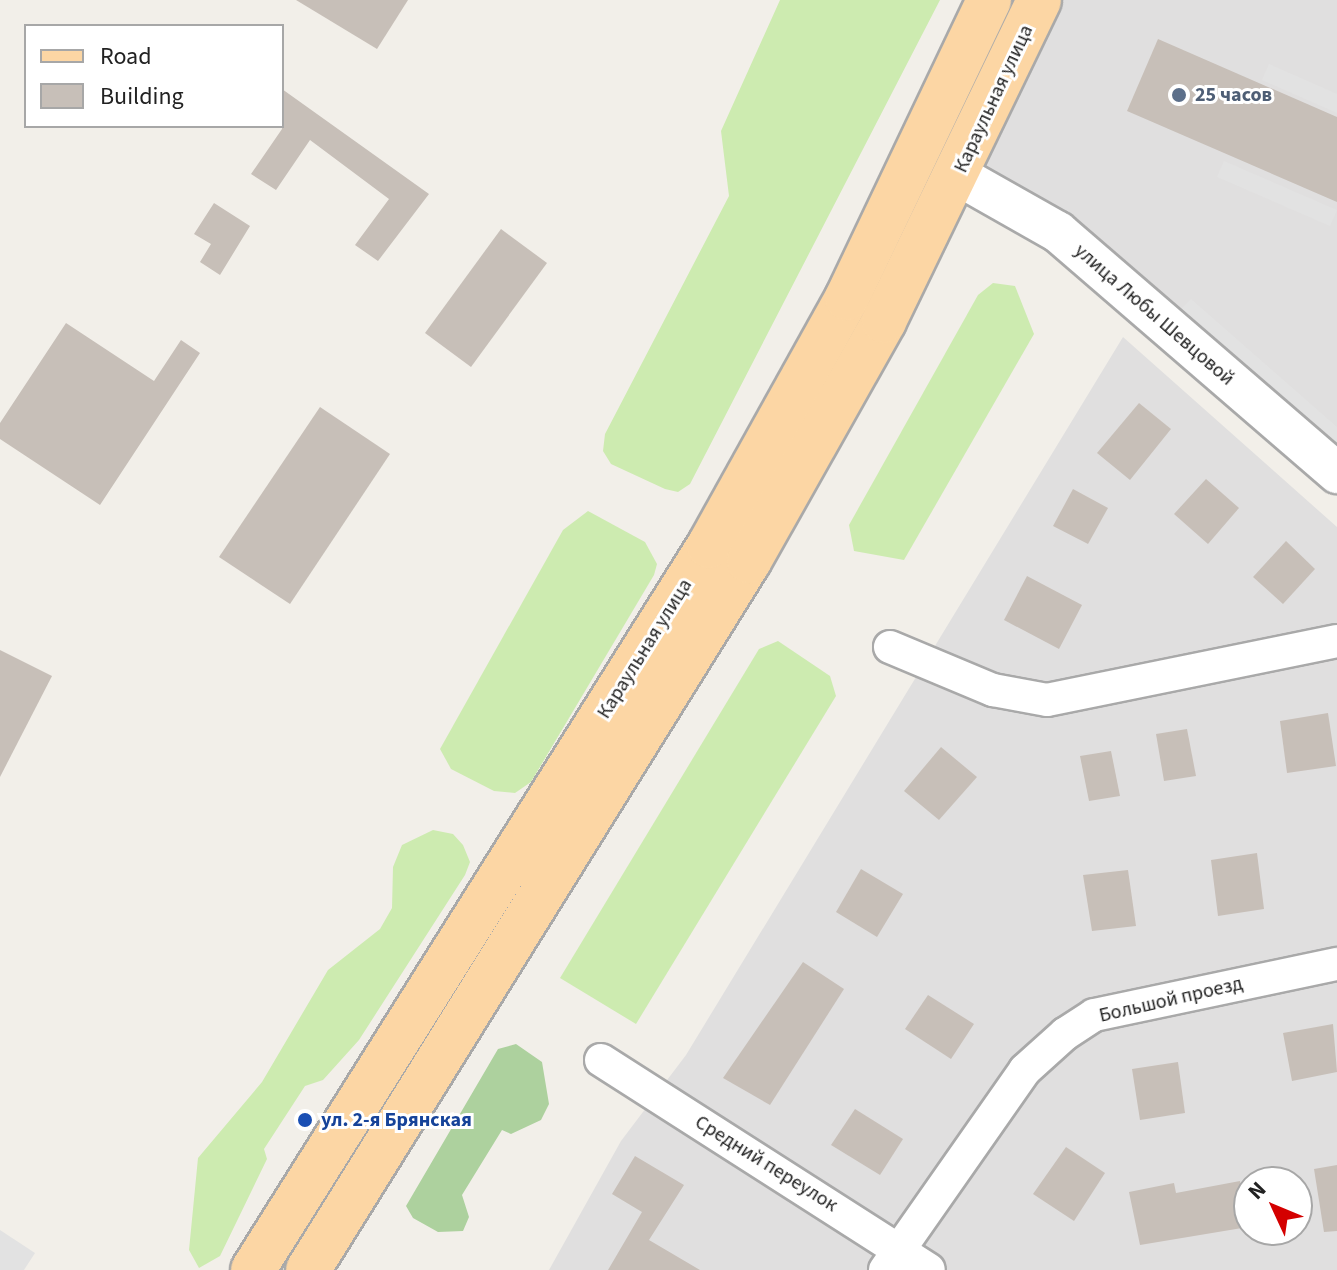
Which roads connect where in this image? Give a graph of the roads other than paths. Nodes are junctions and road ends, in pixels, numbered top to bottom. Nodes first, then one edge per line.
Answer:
1 (989, 0) edge
2 (1039, 0) edge
3 (959, 176) junction
4 (1337, 473) edge
5 (1337, 641) edge
6 (890, 647) dead end
7 (1337, 964) edge
8 (601, 1060) dead end
9 (892, 1259) edge
10 (253, 1270) edge
11 (308, 1270) edge
12 (929, 1270) edge

1 - 10 main road, Караульная улица
2 - 3 main road, Караульная улица
3 - 4 street, улица Любы Шевцовой
3 - 11 main road, Караульная улица
5 - 6 street
7 - 9 street, Большой проезд
8 - 9 street, Средний переулок
9 - 12 street, Средний переулок

